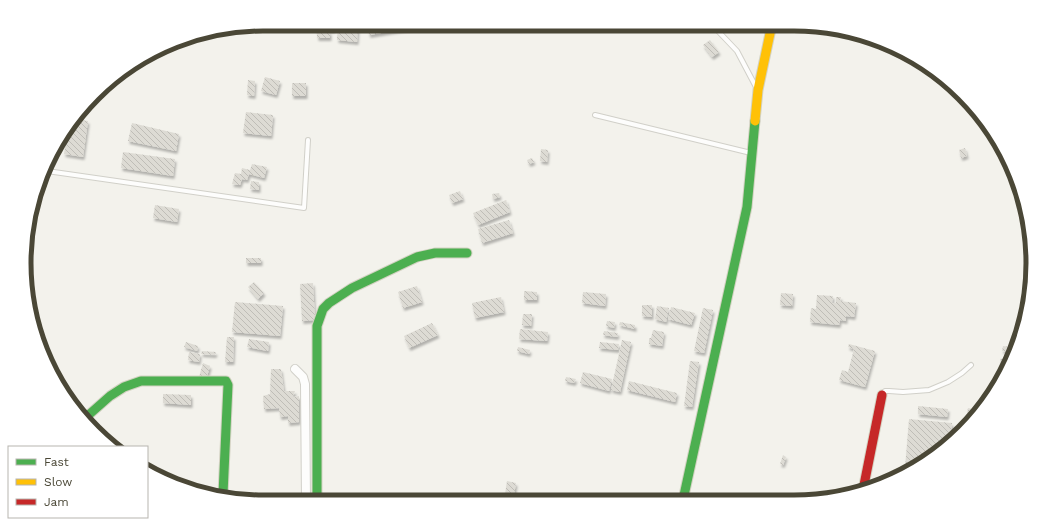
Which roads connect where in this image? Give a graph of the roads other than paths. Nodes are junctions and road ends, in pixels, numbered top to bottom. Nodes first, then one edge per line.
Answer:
1 (718, 31) edge
2 (771, 31) edge
3 (758, 90) junction
4 (595, 115) dead end
5 (308, 140) dead end
6 (752, 153) junction
7 (50, 171) edge
8 (467, 253) dead end
9 (971, 364) dead end
10 (295, 369) dead end
11 (882, 395) joint
12 (88, 415) edge
13 (864, 484) edge
14 (223, 492) edge
15 (306, 495) edge
16 (317, 495) edge
17 (683, 495) edge

1 - 3 lane
2 - 3 street
3 - 6 street
4 - 6 lane
5 - 7 lane
6 - 17 street
8 - 16 street
9 - 11 lane
10 - 15 street
11 - 13 street
12 - 14 street

